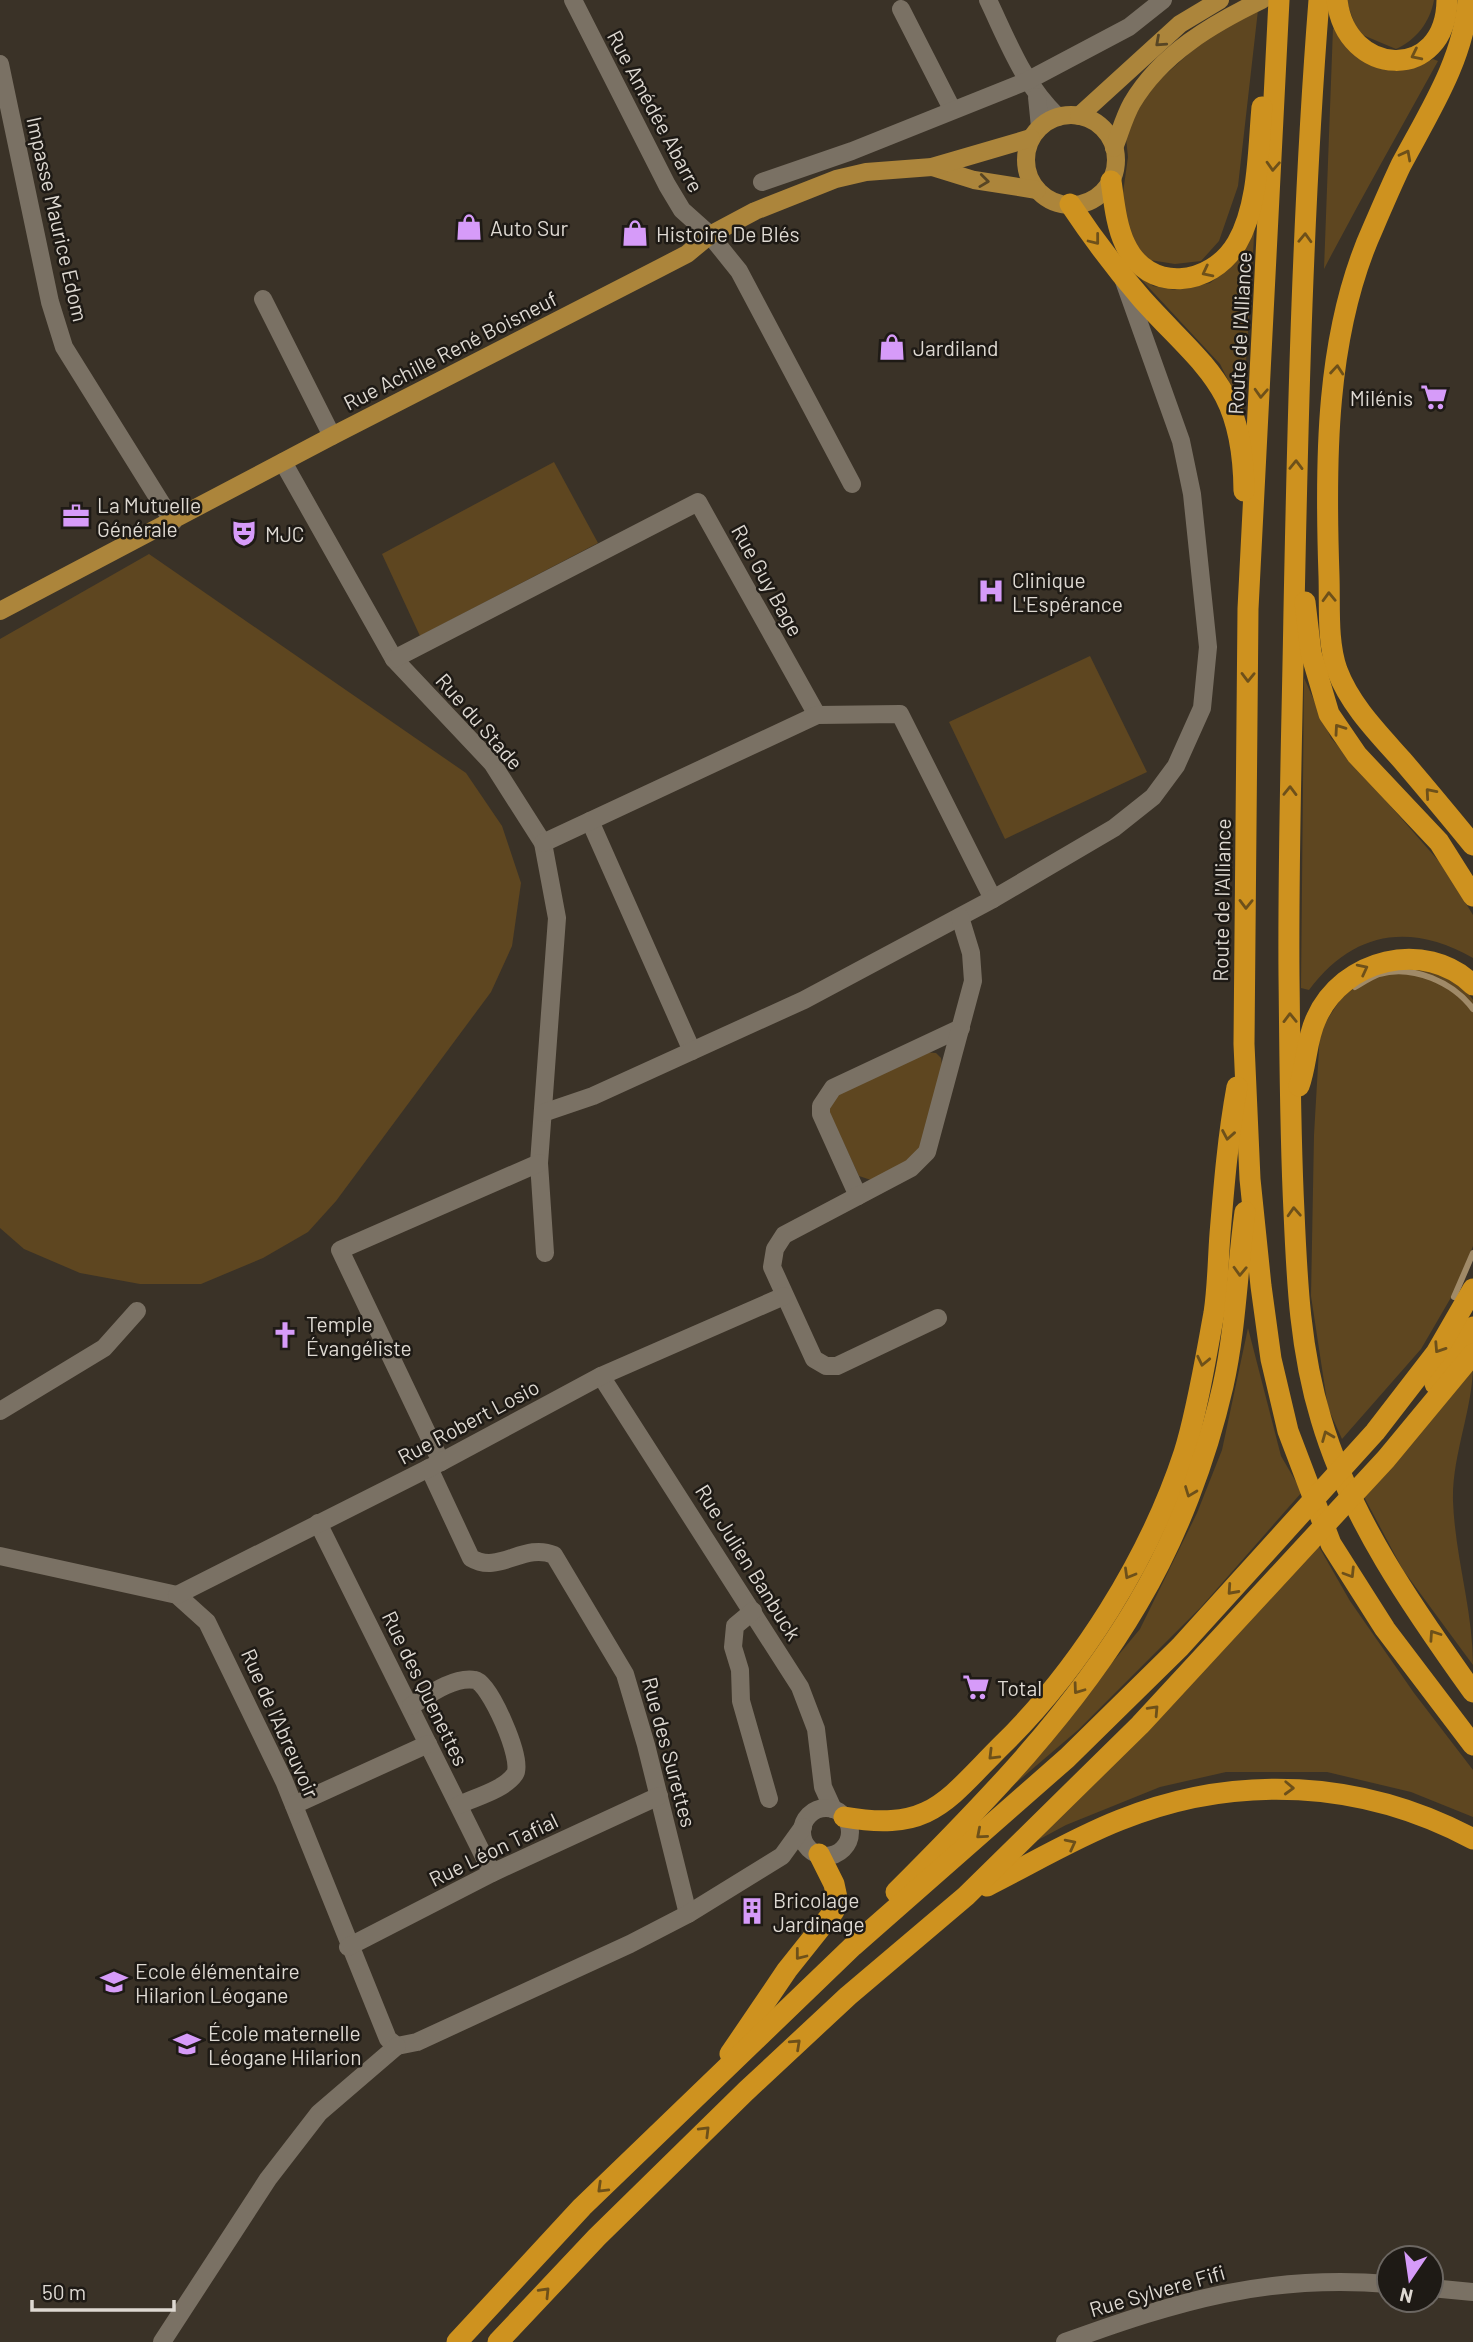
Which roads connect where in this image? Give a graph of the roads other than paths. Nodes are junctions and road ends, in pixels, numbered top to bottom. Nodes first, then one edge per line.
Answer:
1 (573, 0) edge
2 (988, 0) edge
3 (1163, 0) edge
4 (1262, 0) edge
5 (1270, 0) edge
6 (1279, 0) edge
7 (1319, 0) edge
8 (1338, 0) edge
9 (1447, 0) edge
10 (1468, 0) edge
11 (1217, 1) edge
12 (901, 9) dead end
13 (0, 64) edge
14 (1027, 81) junction
15 (1037, 97) junction
16 (952, 109) junction
17 (1079, 116) junction
18 (1058, 117) junction
19 (1035, 133) junction
20 (1114, 148) junction
21 (932, 167) junction
22 (1111, 181) junction
23 (761, 182) dead end
24 (1037, 190) junction
25 (1069, 205) junction
26 (710, 235) junction
27 (1122, 275) junction
28 (263, 299) dead end
29 (332, 436) junction
30 (283, 462) junction
31 (852, 484) dead end
32 (1296, 517) junction
33 (173, 522) junction
34 (1248, 608) junction
35 (0, 611) edge
36 (394, 659) junction
37 (817, 715) junction
38 (590, 821) junction
39 (543, 844) junction
40 (1473, 845) edge
41 (1473, 896) edge
42 (993, 899) junction
43 (960, 917) junction
44 (1473, 985) edge
45 (961, 1028) junction
46 (1244, 1044) junction
47 (692, 1051) junction
48 (1289, 1111) junction
49 (542, 1113) junction
50 (539, 1163) junction
51 (1250, 1179) junction
52 (858, 1196) junction
53 (545, 1253) dead end
54 (1473, 1289) edge
55 (784, 1296) junction
56 (137, 1311) dead end
57 (938, 1318) dead end
58 (1473, 1327) edge
59 (1473, 1354) edge
60 (601, 1376) junction
61 (0, 1411) edge
62 (1386, 1459) junction
63 (435, 1465) junction
64 (318, 1523) junction
65 (0, 1556) edge
66 (177, 1595) junction
67 (752, 1611) junction
68 (1473, 1692) edge
69 (411, 1706) junction
70 (428, 1744) junction
71 (1473, 1745) edge
72 (823, 1787) junction
73 (659, 1796) junction
74 (769, 1799) dead end
75 (294, 1805) junction
76 (459, 1805) junction
77 (814, 1811) junction
78 (839, 1813) junction
79 (803, 1827) junction
80 (1473, 1839) edge
81 (816, 1852) junction
82 (782, 1856) junction
83 (492, 1873) junction
84 (966, 1896) junction
85 (688, 1914) junction
86 (348, 1947) junction
87 (397, 2046) junction
88 (727, 2058) junction
89 (651, 2141) junction
90 (1375, 2284) edge
91 (1445, 2289) edge
92 (1473, 2292) edge
93 (162, 2342) edge
94 (457, 2342) edge
95 (498, 2342) edge
96 (1065, 2342) edge

1 - 26 street, Rue Amédée Abarre
2 - 14 street
3 - 14 street
4 - 20 main road
5 -> 22 highway
6 -> 34 highway, Route de l'Alliance
32 -> 7 highway
9 -> 8 highway
40 -> 10 highway
11 -> 17 main road
12 - 16 street
13 - 33 street, Impasse Maurice Edom
14 - 15 street
14 - 16 street
15 - 18 street
15 - 19 street
16 - 23 street
17 - 18 main road
17 - 20 main road
18 - 19 main road
19 - 21 main road, Rue Achille René Boisneuf
19 - 24 main road
20 - 22 main road
21 -> 24 main road, Rue Achille René Boisneuf
21 - 26 main road, Rue Achille René Boisneuf
22 - 25 main road
24 - 25 main road
25 -> 27 highway
26 - 29 main road, Rue Achille René Boisneuf
26 - 31 street, Rue Amédée Abarre
27 - 34 highway
27 - 42 street
28 - 29 street
29 - 30 main road, Rue Achille René Boisneuf
30 - 33 main road, Rue Achille René Boisneuf
30 - 36 street, Rue du Stade
41 -> 32 highway
48 -> 32 highway
33 - 35 main road, Rue Achille René Boisneuf
34 -> 46 highway, Route de l'Alliance
36 - 37 street, Rue Guy Bage
36 - 39 street, Rue du Stade
37 - 38 street
37 - 42 street
38 - 39 street
38 - 47 street
39 - 49 street, Rue du Stade
42 - 43 street
43 - 45 street
43 - 47 street
48 -> 44 highway
45 - 52 street
45 - 52 street
46 - 51 highway, Route de l'Alliance
46 -> 78 highway
47 - 49 street
68 -> 48 highway
49 - 50 street, Rue du Stade
50 - 53 street, Rue du Stade
50 - 63 street, Rue des Surettes
51 -> 71 highway, Route de l'Alliance
51 -> 88 highway
52 - 55 street
54 -> 89 highway
55 - 57 street
55 - 60 street, Rue Robert Losio
56 - 61 street
58 - 62 highway
59 - 62 highway
60 - 63 street, Rue Robert Losio
60 - 67 street, Rue Julien Banbuck
84 -> 62 highway
63 - 64 street, Rue Robert Losio
63 - 73 street, Rue des Surettes
64 - 66 street, Rue Robert Losio
64 - 69 street, Rue des Quenettes
65 - 66 street, Rue de l'Abreuvoir
66 - 75 street, Rue de l'Abreuvoir
67 - 72 street, Rue Julien Banbuck
67 - 74 street
69 - 70 street, Rue des Quenettes
69 - 76 street
70 - 75 street
70 - 76 street, Rue des Quenettes
72 - 77 street, Rue Julien Banbuck
72 - 78 street, Rue Julien Banbuck
73 - 83 street, Rue Léon Tafial
73 - 85 street, Rue des Surettes
75 - 86 street, Rue de l'Abreuvoir
76 - 83 street, Rue des Quenettes
77 - 78 street
77 - 79 street
78 - 81 street
79 - 81 street
79 - 82 street
84 -> 80 highway
81 - 82 street
81 -> 88 highway
82 - 85 street
83 - 86 street, Rue Léon Tafial
95 -> 84 highway
85 - 87 street
86 - 87 street, Rue de l'Abreuvoir
87 - 93 street
88 - 89 highway
89 -> 94 highway
90 - 96 street, Rue Sylvere Fifi
91 - 92 street

